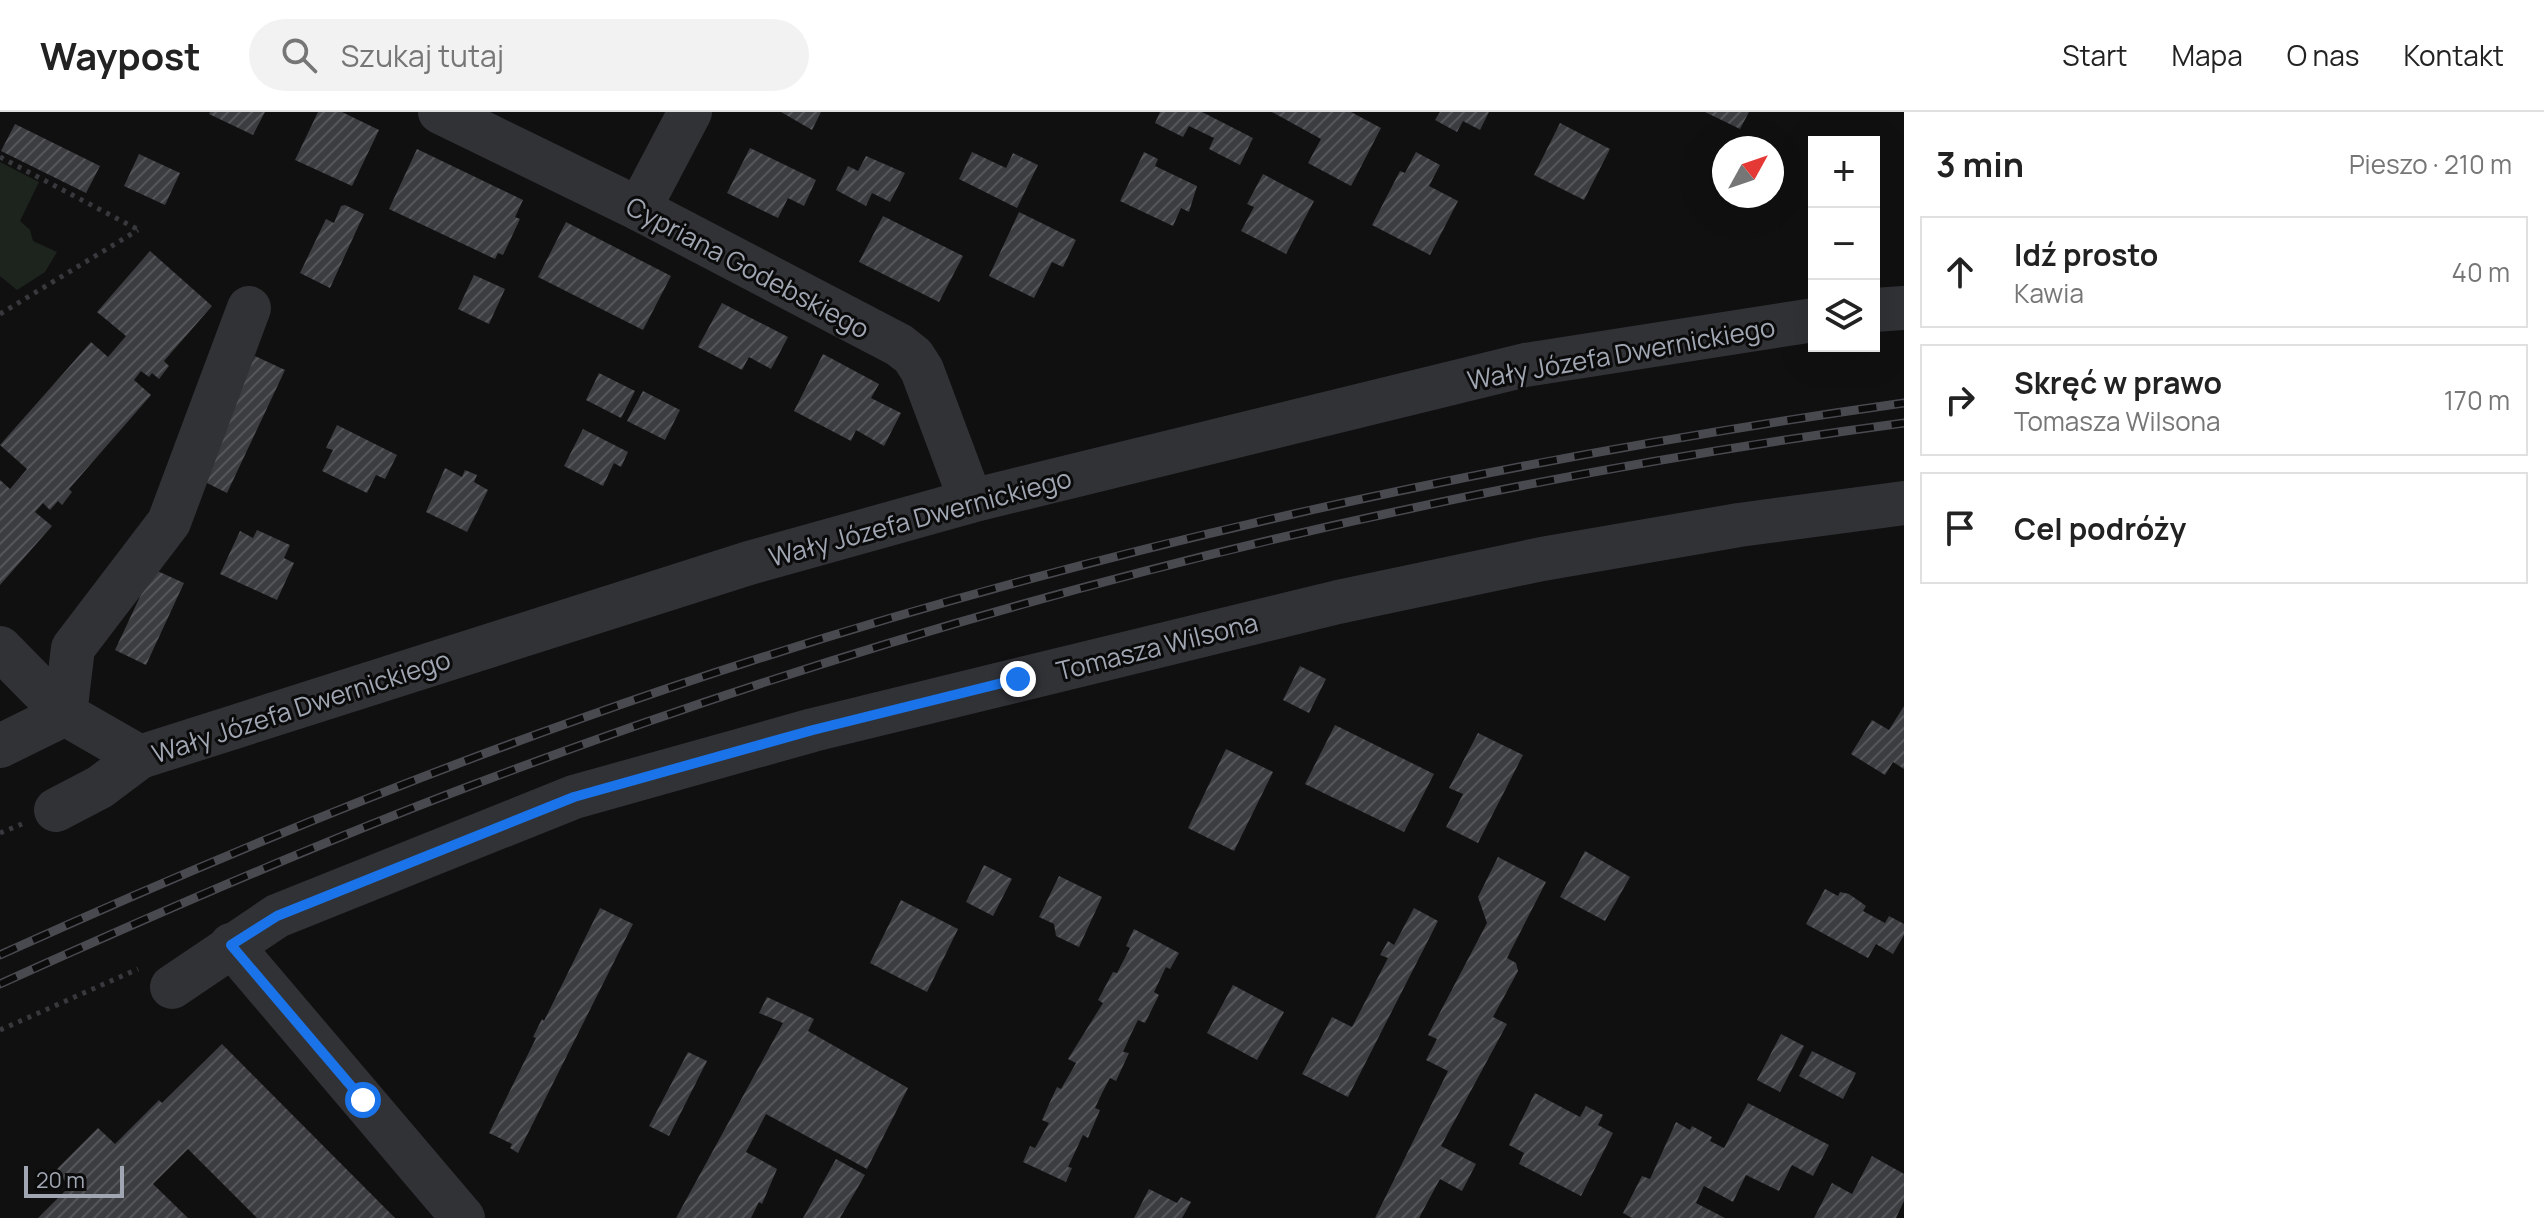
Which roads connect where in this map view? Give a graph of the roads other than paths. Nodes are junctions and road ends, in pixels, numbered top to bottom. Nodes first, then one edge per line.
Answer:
1 (440, 112) edge
2 (690, 112) edge
3 (639, 209) junction
4 (249, 308) dead end
5 (1904, 308) edge
6 (1880, 310) edge
7 (1808, 321) edge
8 (971, 501) junction
9 (1904, 503) edge
10 (0, 648) edge
11 (65, 714) junction
12 (0, 746) edge
13 (140, 757) junction
14 (56, 810) dead end
15 (231, 945) junction
16 (158, 977) road end
17 (463, 1218) edge

1 - 3 street, Cypriana Godebskiego
2 - 3 street
3 - 8 street, Cypriana Godebskiego
4 - 11 street
5 - 6 street
7 - 8 street, Wały Józefa Dwernickiego
8 - 13 street, Wały Józefa Dwernickiego
9 - 15 street, Tomasza Wilsona
10 - 11 street
11 - 12 street
11 - 13 street
13 - 14 street, Wały Józefa Dwernickiego
15 - 16 street, Tomasza Wilsona
15 - 17 street

